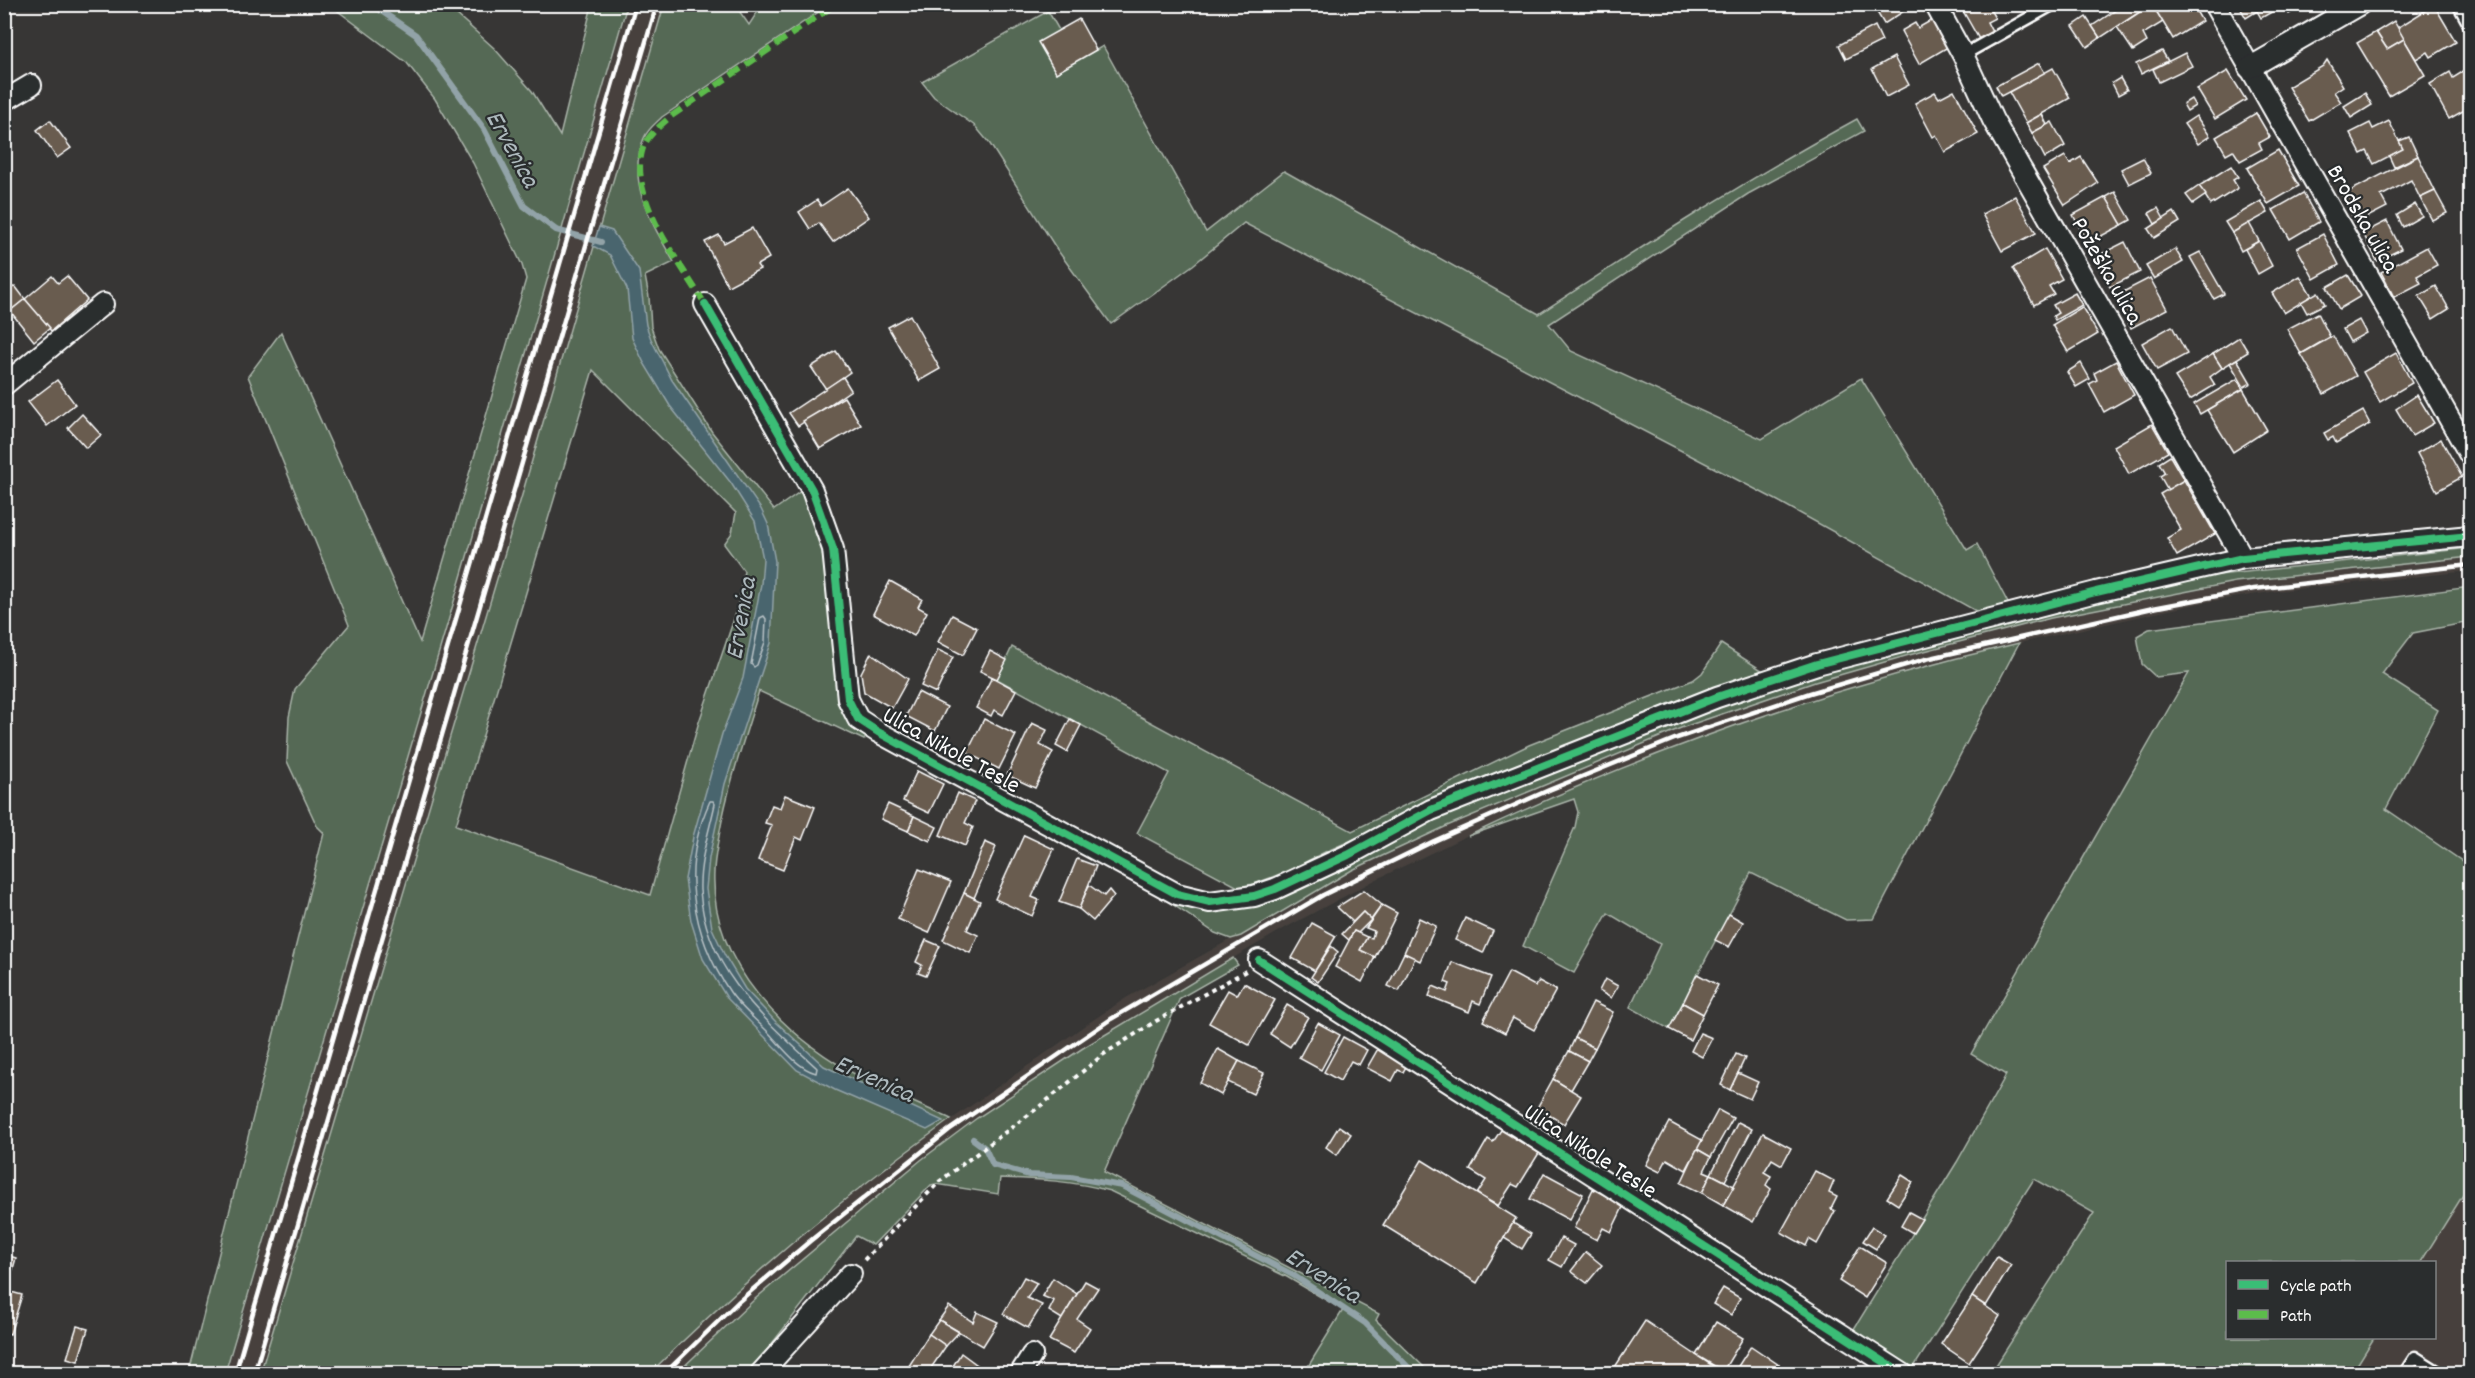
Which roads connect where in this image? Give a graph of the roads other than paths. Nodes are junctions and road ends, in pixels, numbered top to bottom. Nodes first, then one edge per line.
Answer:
1 (1935, 4) edge
2 (2054, 4) edge
3 (2214, 4) edge
4 (2360, 4) edge
5 (2458, 4) edge
6 (2470, 26) edge
7 (1963, 55) junction
8 (2249, 68) junction
9 (31, 85) dead end
10 (4, 101) edge
11 (103, 304) dead end
12 (705, 304) dead end
13 (4, 385) edge
14 (2470, 455) edge
15 (2470, 536) edge
16 (2243, 558) junction
17 (1261, 961) road end
18 (850, 1274) road end
19 (1032, 1355) dead end
20 (760, 1374) edge
21 (1020, 1374) edge
22 (1903, 1374) edge
23 (2404, 1374) edge
24 (2442, 1374) edge

1 - 7 street, Požeška ulica
2 - 7 lane
3 - 8 street, Brodska ulica
4 - 8 street
5 - 6 lane
7 - 16 street, Požeška ulica
8 - 14 street, Brodska ulica
9 - 10 street
11 - 13 street
12 - 16 street, Ulica Nikole Tesle
15 - 16 street, Ulica Nikole Tesle
17 - 22 street, Ulica Nikole Tesle
18 - 20 street
19 - 21 street
23 - 24 lane

